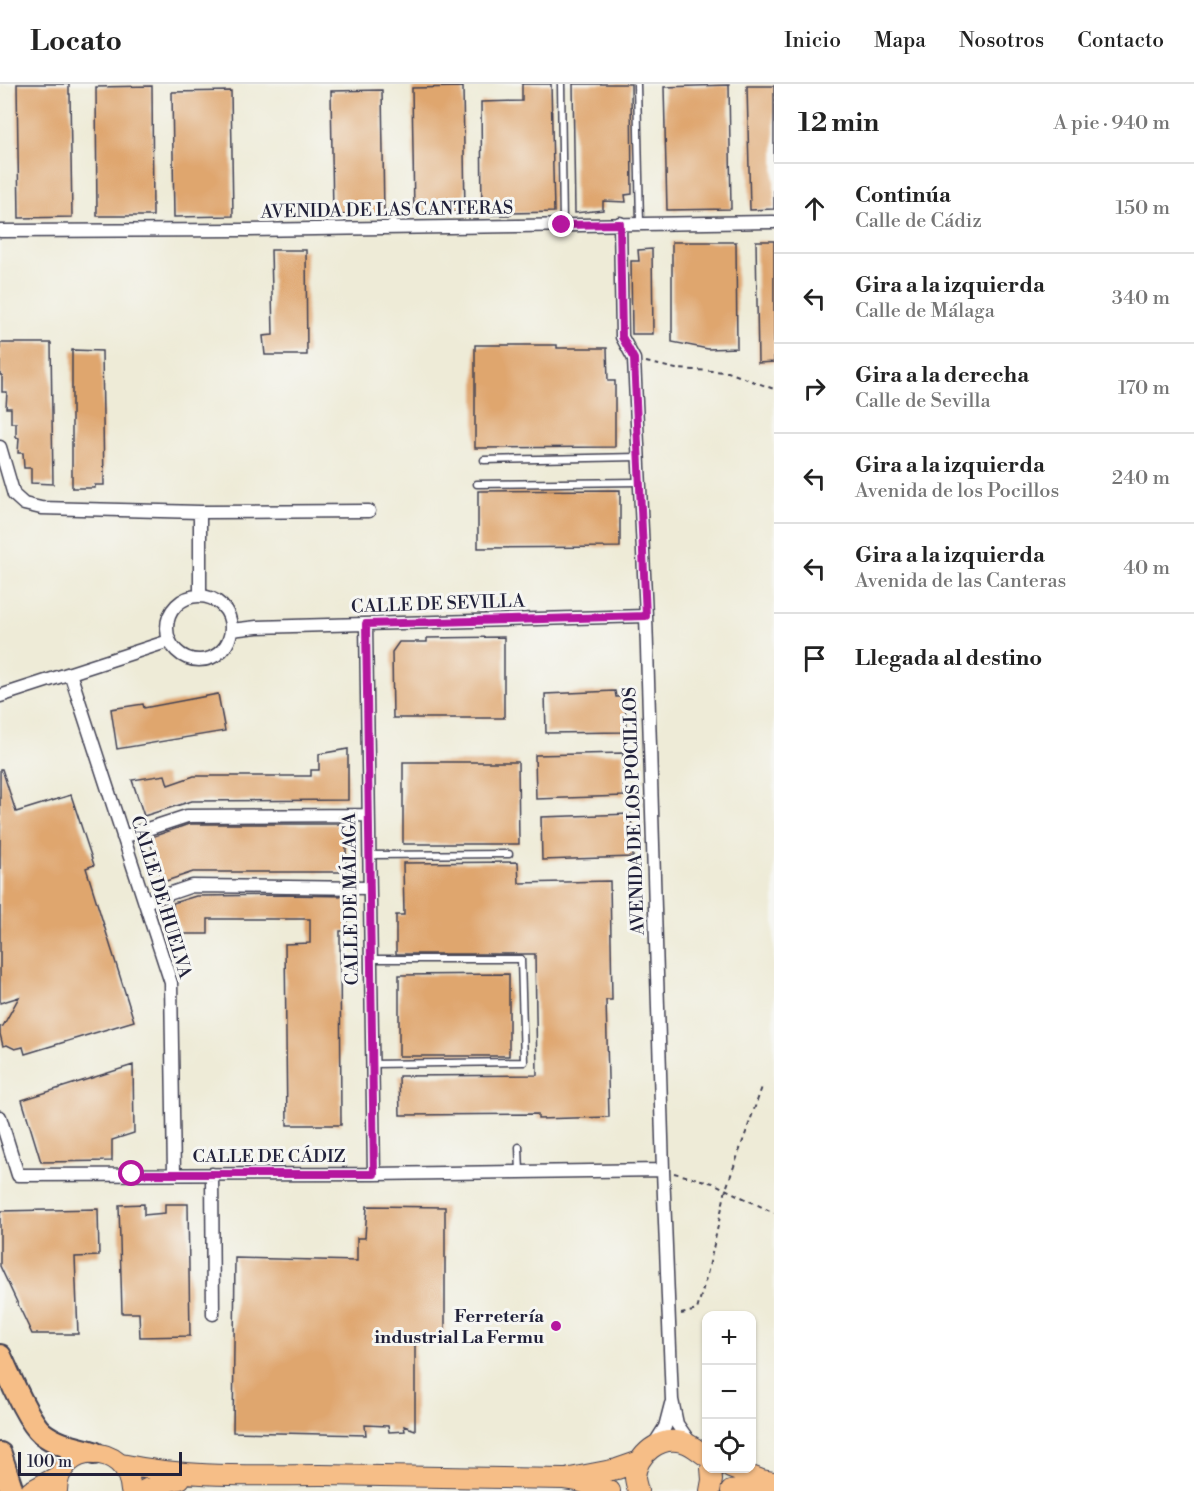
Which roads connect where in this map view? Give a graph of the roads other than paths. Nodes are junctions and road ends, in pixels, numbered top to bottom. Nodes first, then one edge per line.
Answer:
1 (561, 84) edge
2 (637, 84) edge
3 (392, 212) dead end
4 (774, 222) edge
5 (620, 224) junction
6 (640, 224) junction
7 (562, 225) junction
8 (393, 228) junction
9 (0, 231) edge
10 (0, 447) edge
11 (638, 457) junction
12 (484, 460) dead end
13 (639, 482) junction
14 (477, 484) dead end
15 (369, 511) dead end
16 (200, 512) junction
17 (200, 596) junction
18 (646, 616) junction
19 (366, 624) junction
20 (231, 630) junction
21 (169, 641) junction
22 (70, 674) junction
23 (0, 696) edge
24 (368, 815) junction
25 (123, 837) junction
26 (509, 854) dead end
27 (369, 855) junction
28 (369, 888) junction
29 (145, 902) junction
30 (370, 960) junction
31 (372, 1064) junction
32 (0, 1117) edge
33 (519, 1147) dead end
34 (663, 1170) junction
35 (520, 1172) junction
36 (174, 1174) junction
37 (212, 1174) junction
38 (374, 1174) junction
39 (213, 1314) dead end
40 (0, 1356) edge
41 (672, 1400) junction
42 (94, 1453) junction
43 (646, 1454) junction
44 (702, 1454) edge
45 (702, 1455) edge
46 (121, 1464) junction
47 (710, 1473) edge
48 (743, 1473) edge
49 (197, 1475) junction
50 (564, 1479) junction
51 (58, 1483) edge
52 (774, 1483) edge
53 (31, 1491) edge
54 (131, 1491) edge
55 (143, 1491) edge
56 (610, 1491) edge
57 (638, 1491) edge
58 (710, 1491) edge
59 (730, 1491) edge

1 - 7 lane
2 - 6 lane
3 - 8 lane
4 - 6 street, AVENIDA DE LAS CANTERAS
5 - 6 street, AVENIDA DE LAS CANTERAS
5 - 7 street, AVENIDA DE LAS CANTERAS
5 - 11 street, AVENIDA DE LOS POCILLOS
7 - 8 street, AVENIDA DE LAS CANTERAS
8 - 9 street, AVENIDA DE LAS CANTERAS
10 - 16 street
11 - 12 lane
11 - 13 street, AVENIDA DE LOS POCILLOS
13 - 14 lane
13 - 18 street, AVENIDA DE LOS POCILLOS
15 - 16 street
16 - 17 street
17 - 20 street
17 - 21 street
18 - 19 street, CALLE DE SEVILLA
18 - 34 street, AVENIDA DE LOS POCILLOS
19 - 20 street, CALLE DE SEVILLA
19 - 24 street, CALLE DE MÁLAGA
20 - 21 street
21 - 22 street
22 - 23 street
22 - 25 street, CALLE DE HUELVA
24 - 25 street
24 - 27 street, CALLE DE MÁLAGA
25 - 29 street, CALLE DE HUELVA
26 - 27 lane
27 - 28 street, CALLE DE MÁLAGA
28 - 29 street
28 - 30 street, CALLE DE MÁLAGA
29 - 36 street, CALLE DE HUELVA
30 - 31 street, CALLE DE MÁLAGA
30 - 31 lane
31 - 38 street, CALLE DE MÁLAGA
32 - 36 street, CALLE DE CÁDIZ
33 - 35 lane
34 - 35 street, CALLE DE CÁDIZ
34 - 41 street, AVENIDA DE LOS POCILLOS
35 - 38 street, CALLE DE CÁDIZ
36 - 37 street, CALLE DE CÁDIZ
37 - 38 street, CALLE DE CÁDIZ
37 - 39 street
40 - 42 highway
41 - 43 street
41 - 44 street
42 - 46 main road
42 - 51 main road
43 - 45 main road
43 - 50 main road
43 - 57 main road
46 - 49 main road
46 - 54 main road
47 - 58 main road
48 - 52 main road
49 - 50 main road
49 - 55 main road
50 - 56 main road
51 - 53 main road
52 - 59 main road

